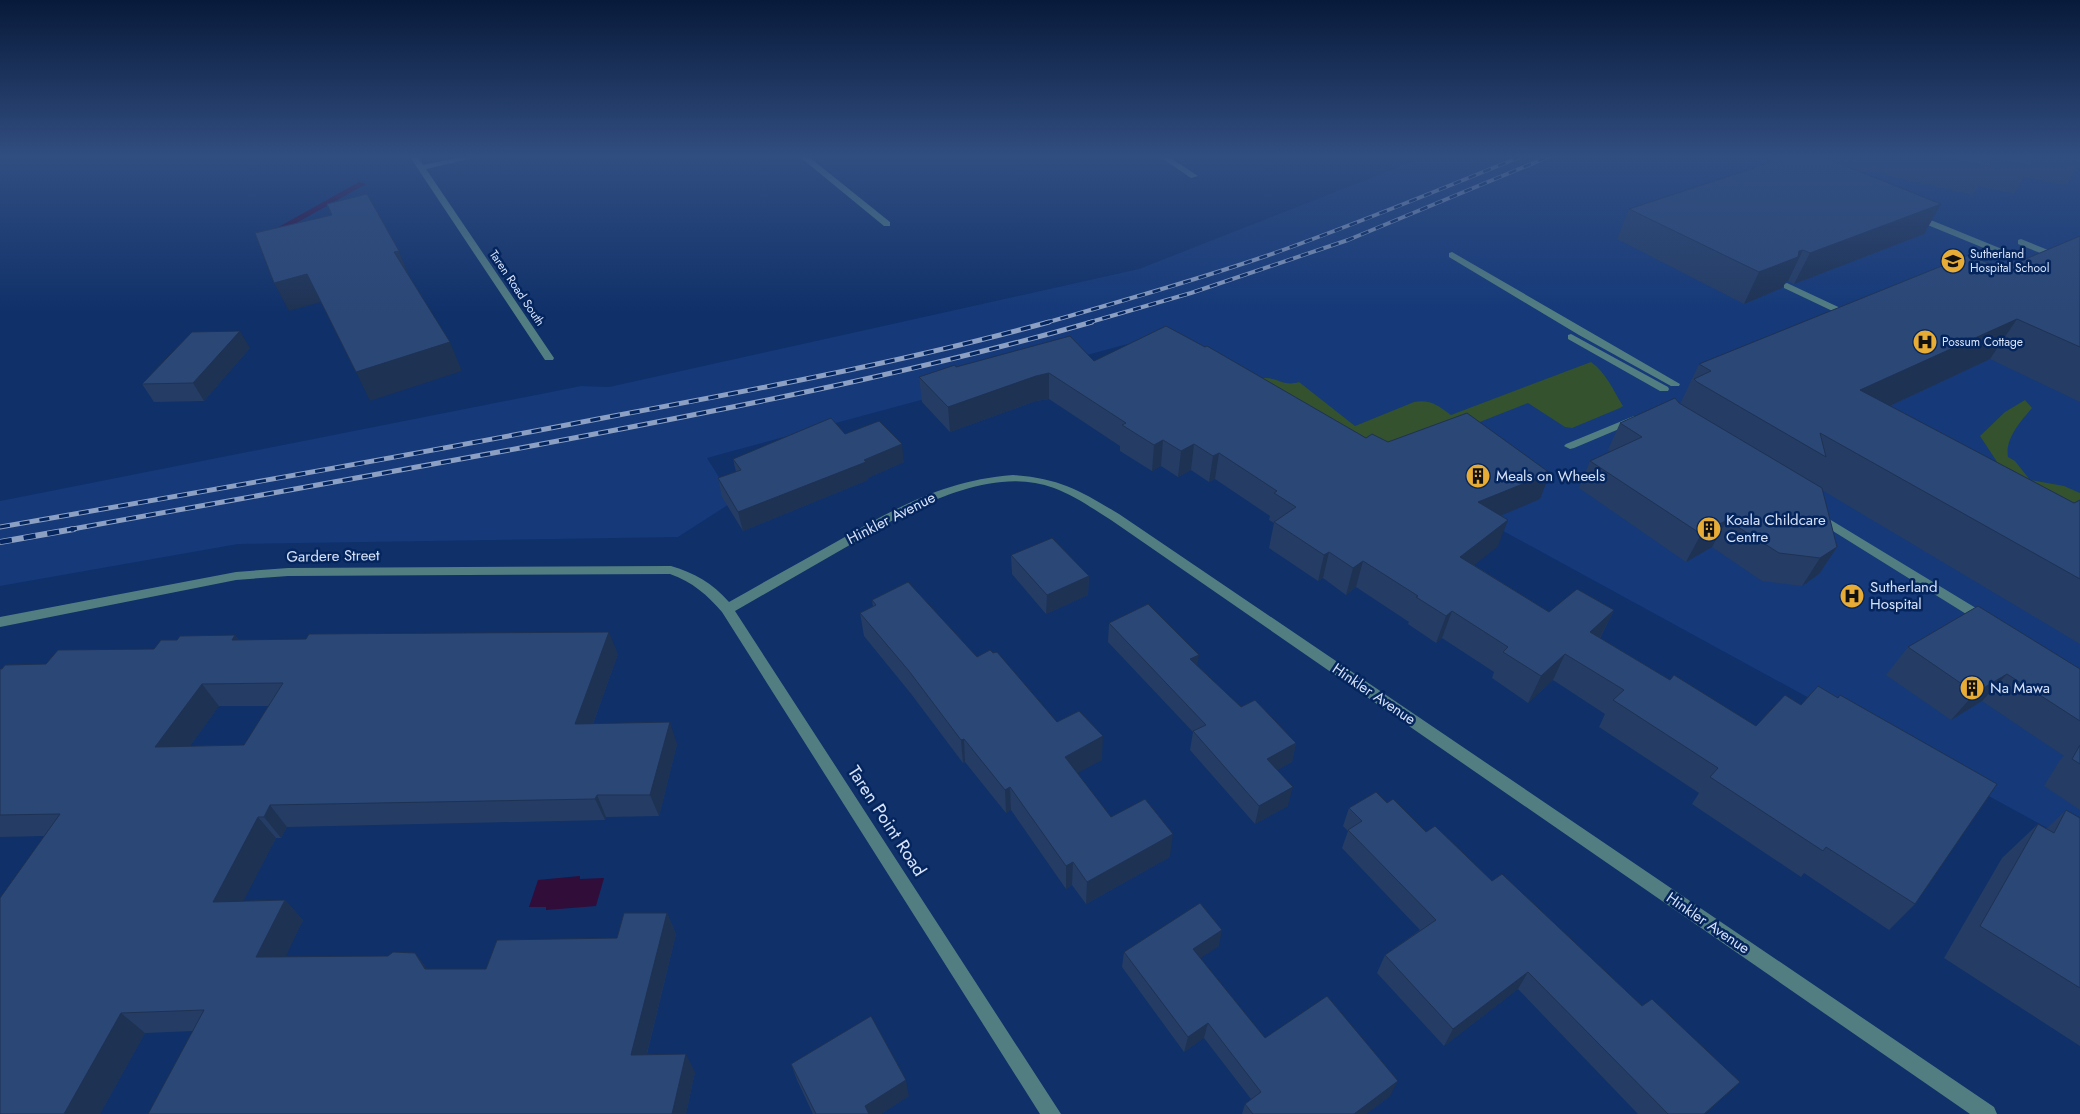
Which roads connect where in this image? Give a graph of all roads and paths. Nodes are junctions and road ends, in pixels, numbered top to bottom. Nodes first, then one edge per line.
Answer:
1 (449, 209) edge
2 (868, 209) edge
3 (1907, 213) edge
4 (887, 224) dead end
5 (2021, 242) dead end
6 (1999, 251) dead end
7 (1452, 255) dead end
8 (2080, 266) edge
9 (1798, 283) edge
10 (1788, 286) edge
11 (1856, 310) edge
12 (1846, 314) edge
13 (1571, 337) dead end
14 (549, 358) dead end
15 (1675, 384) dead end
16 (1664, 389) dead end
17 (1644, 414) edge
18 (1570, 446) dead end
19 (1804, 507) edge
20 (672, 570) joint
21 (727, 609) junction
22 (0, 622) edge
23 (1996, 627) edge
24 (1052, 1114) edge
25 (1987, 1114) edge

1 - 14 street, Taren Road South
2 - 4 street
3 - 6 street
5 - 8 street
7 - 15 street
9 - 11 street
10 - 12 street
13 - 16 street
17 - 18 street
19 - 23 street
20 - 21 street, Taren Point Road
20 - 22 street, Gardere Street
21 - 24 street, Taren Point Road
21 - 25 street, Hinkler Avenue

